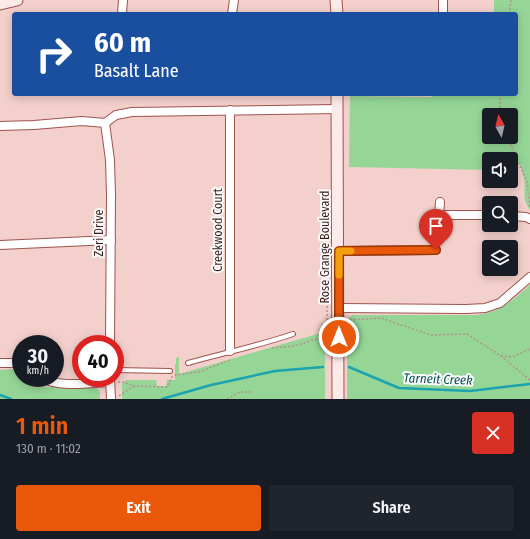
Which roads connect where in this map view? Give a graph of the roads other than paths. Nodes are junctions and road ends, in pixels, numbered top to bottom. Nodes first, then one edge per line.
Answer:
1 (17, 0) edge
2 (123, 0) edge
3 (234, 0) edge
4 (339, 0) edge
5 (443, 0) edge
6 (0, 4) edge
7 (122, 12) edge
8 (232, 12) edge
9 (337, 12) edge
10 (443, 12) edge
11 (337, 96) edge
12 (338, 109) junction
13 (230, 110) junction
14 (105, 123) junction
15 (0, 126) edge
16 (440, 202) dead end
17 (440, 215) junction
18 (482, 216) edge
19 (518, 216) edge
20 (530, 219) edge
21 (438, 230) dead end
22 (111, 240) junction
23 (0, 245) edge
24 (436, 250) dead end
25 (339, 251) junction
26 (530, 278) edge
27 (339, 308) junction
28 (293, 334) dead end
29 (110, 335) edge
30 (232, 355) junction
31 (0, 363) edge
32 (12, 363) edge
33 (188, 363) dead end
34 (124, 370) edge
35 (170, 371) dead end
36 (112, 387) edge
37 (115, 398) edge
38 (338, 399) edge

1 - 6 street
2 - 7 street
3 - 8 street
4 - 9 street
5 - 10 street
11 - 12 street, Rose Grange Boulevard
12 - 13 street
12 - 25 street, Rose Grange Boulevard
13 - 14 street
13 - 30 street, Creekwood Court
14 - 15 street
14 - 22 street, Zeri Drive
16 - 17 street
17 - 18 street
17 - 21 street
19 - 20 street
22 - 23 street
22 - 29 street, Zeri Drive
24 - 25 street
25 - 27 street, Rose Grange Boulevard
26 - 27 street
27 - 38 street, Rose Grange Boulevard
28 - 30 lane
30 - 33 lane
31 - 32 street
34 - 35 lane
36 - 37 street

